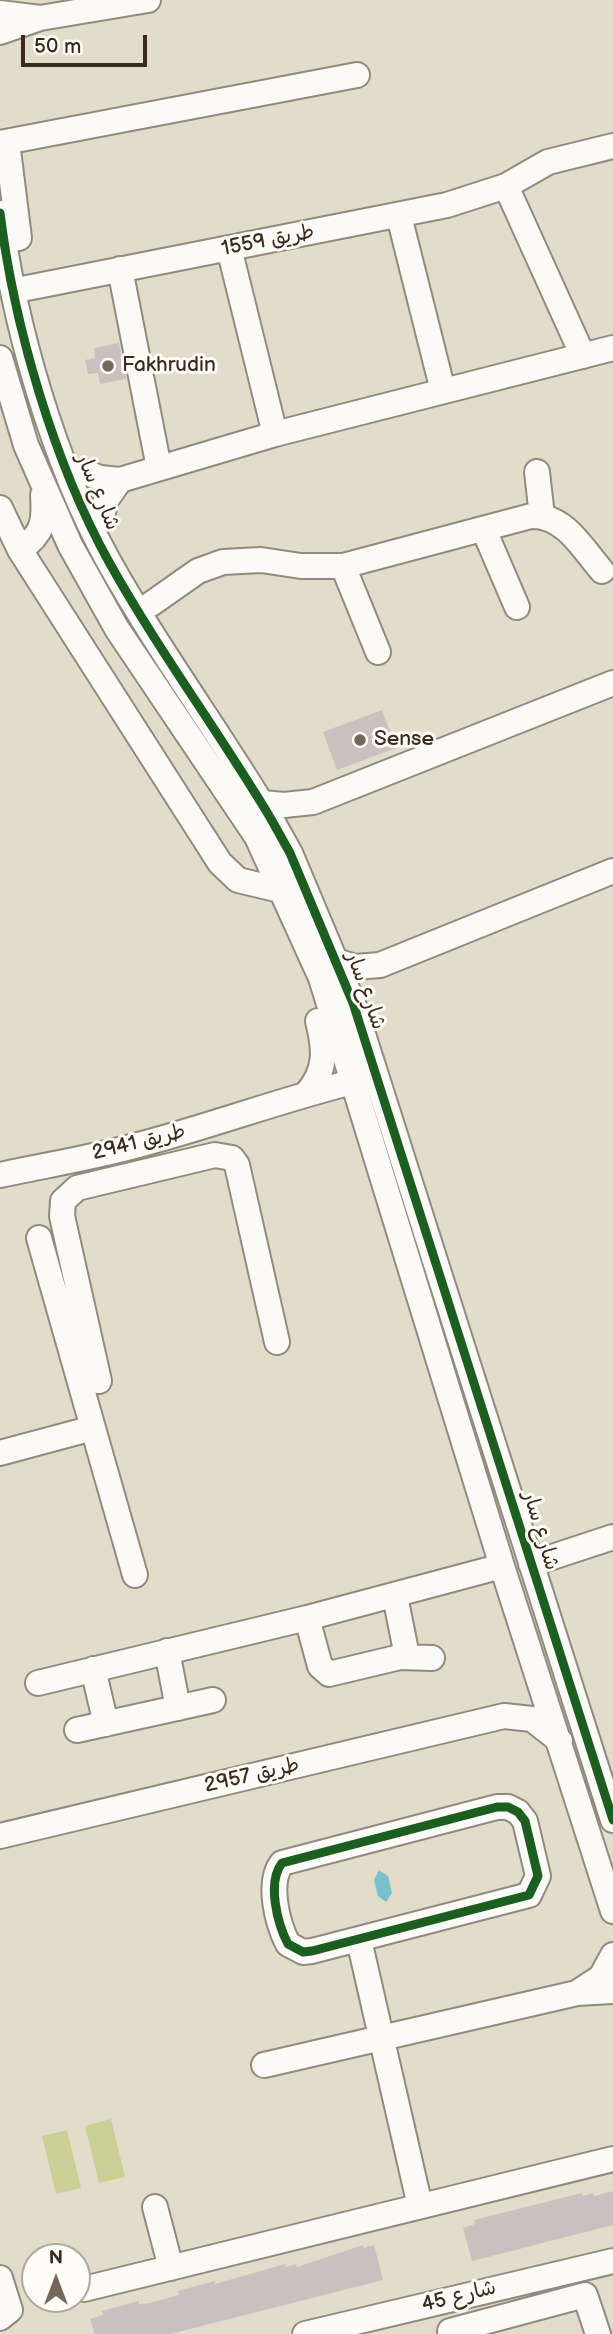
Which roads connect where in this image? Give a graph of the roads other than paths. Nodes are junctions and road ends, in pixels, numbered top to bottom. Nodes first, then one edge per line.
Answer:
1 (134, 1) edge
2 (0, 13) edge
3 (40, 18) junction
4 (0, 32) edge
5 (357, 75) dead end
6 (3, 143) edge
7 (613, 146) edge
8 (506, 186) junction
9 (0, 214) edge
10 (399, 216) junction
11 (229, 248) junction
12 (120, 269) junction
13 (27, 288) junction
14 (613, 348) edge
15 (583, 356) junction
16 (0, 358) edge
17 (443, 391) junction
18 (275, 433) junction
19 (159, 468) junction
20 (82, 471) junction
21 (537, 472) dead end
22 (120, 480) junction
23 (43, 488) junction
24 (0, 508) edge
25 (102, 516) junction
26 (542, 516) junction
27 (484, 530) junction
28 (20, 550) junction
29 (343, 566) junction
30 (602, 571) dead end
31 (151, 604) junction
32 (517, 607) dead end
33 (377, 652) dead end
34 (613, 683) edge
35 (191, 691) junction
36 (313, 802) junction
37 (262, 803) junction
38 (290, 853) junction
39 (613, 871) edge
40 (284, 891) junction
41 (303, 934) junction
42 (337, 961) junction
43 (380, 965) junction
44 (354, 1003) junction
45 (378, 1083) junction
46 (353, 1089) junction
47 (307, 1093) junction
48 (276, 1106) junction
49 (140, 1145) junction
50 (145, 1171) junction
51 (0, 1175) edge
52 (39, 1238) dead end
53 (277, 1342) dead end
54 (100, 1381) dead end
55 (93, 1428) junction
56 (0, 1453) edge
57 (613, 1537) edge
58 (531, 1564) junction
59 (502, 1566) junction
60 (135, 1575) dead end
61 (395, 1596) junction
62 (307, 1618) junction
63 (167, 1651) junction
64 (407, 1656) junction
65 (432, 1657) dead end
66 (536, 1663) junction
67 (93, 1669) junction
68 (38, 1683) dead end
69 (213, 1700) dead end
70 (178, 1708) junction
71 (504, 1716) junction
72 (106, 1724) junction
73 (78, 1730) dead end
74 (561, 1741) junction
75 (605, 1774) edge
76 (613, 1820) edge
77 (0, 1836) edge
78 (613, 1912) edge
79 (359, 1940) junction
80 (613, 1955) edge
81 (613, 1991) edge
82 (577, 1993) junction
83 (381, 2037) junction
84 (264, 2065) dead end
85 (613, 2159) edge
86 (420, 2206) junction
87 (155, 2207) dead end
88 (613, 2261) edge
89 (171, 2268) junction
90 (577, 2269) junction
91 (0, 2277) edge
92 (91, 2287) edge
93 (585, 2295) junction
94 (0, 2318) edge
95 (450, 2331) dead end
96 (305, 2334) edge
97 (598, 2334) edge

1 - 3 street
2 - 3 street
3 - 4 street
5 - 6 street
6 - 13 street
7 - 8 street, طريق 1559
8 - 10 street, طريق 1559
8 - 15 street
9 - 35 street, شارع سار
10 - 11 street, طريق 1559
10 - 17 street
11 - 12 street, طريق 1559
11 - 18 street
12 - 13 street, طريق 1559
12 - 19 street
13 - 20 street
14 - 15 street
15 - 17 street
16 - 23 street, شارع سار
17 - 18 street
18 - 19 street
19 - 22 street
20 - 22 street
20 - 25 street
21 - 26 street
22 - 25 street
23 - 28 street
23 - 40 street, شارع سار
24 - 28 street
25 - 31 street
26 - 27 street
26 - 30 street
27 - 29 street
27 - 32 street
28 - 40 street
29 - 31 street
29 - 33 street
31 - 35 street
34 - 36 street
35 - 37 street, شارع سار
36 - 37 street
36 - 38 street
37 - 38 street, شارع سار
38 - 42 street, شارع سار
39 - 43 street
40 - 41 street, شارع سار
41 - 46 street, شارع سار
41 - 47 street
42 - 43 street
42 - 44 street, شارع سار
43 - 44 street
44 - 45 street, شارع سار
45 - 46 street, طريق 2941
45 - 58 street, شارع سار
46 - 47 street, طريق 2941
46 - 48 street, طريق 2941
46 - 59 street, شارع سار
47 - 48 street, طريق 2941
48 - 49 street, طريق 2941
49 - 50 street
49 - 51 street, طريق 2941
50 - 53 street
50 - 54 street
52 - 55 street
55 - 56 street
55 - 60 street
57 - 58 street
58 - 75 street, شارع سار
59 - 61 street
59 - 66 street, شارع سار
61 - 62 street
61 - 64 street
62 - 63 street
62 - 64 street
63 - 67 street
63 - 70 street
64 - 65 street
66 - 71 street
66 - 74 street, شارع سار
67 - 68 street
67 - 72 street
69 - 70 street
70 - 72 street
71 - 74 street, طريق 2957
71 - 77 street, طريق 2957
72 - 73 street
74 - 78 street, شارع سار
75 - 76 street, شارع سار
79 - 79 street
79 - 83 street
80 - 82 street
81 - 82 street
82 - 83 street
83 - 84 street
83 - 86 street
85 - 86 street
86 - 89 street
87 - 89 street
88 - 90 street, شارع 45
89 - 92 street
90 - 93 street
90 - 96 street, شارع 45
91 - 94 street
93 - 95 street
93 - 97 street

